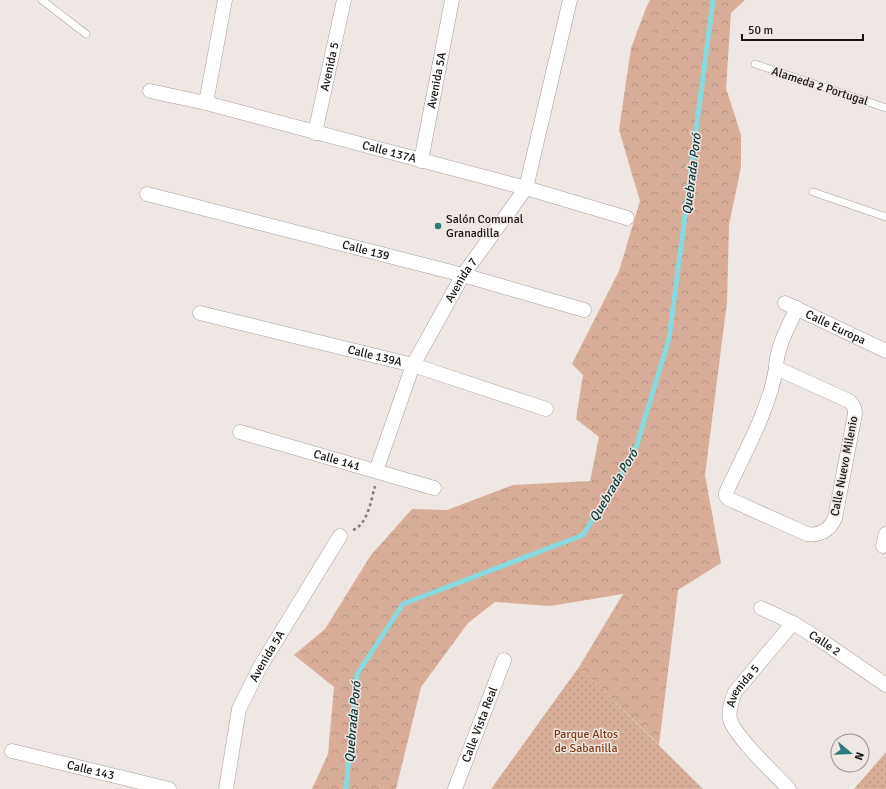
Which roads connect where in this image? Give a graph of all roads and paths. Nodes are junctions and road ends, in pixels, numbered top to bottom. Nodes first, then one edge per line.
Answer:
1 (42, 0) edge
2 (226, 0) edge
3 (344, 0) edge
4 (452, 0) edge
5 (570, 0) edge
6 (86, 34) dead end
7 (755, 64) dead end
8 (150, 91) dead end
9 (206, 103) junction
10 (886, 108) edge
11 (315, 133) junction
12 (421, 161) junction
13 (526, 188) junction
14 (813, 192) dead end
15 (147, 194) dead end
16 (886, 217) edge
17 (627, 218) dead end
18 (463, 275) junction
19 (791, 305) joint
20 (584, 310) dead end
21 (200, 313) dead end
22 (886, 352) edge
23 (413, 365) junction
24 (776, 368) junction
25 (546, 409) dead end
26 (240, 432) dead end
27 (378, 471) junction
28 (434, 488) dead end
29 (340, 536) joint
30 (761, 608) dead end
31 (793, 623) junction
32 (504, 660) dead end
33 (886, 685) edge
34 (12, 750) dead end
35 (169, 789) edge
36 (226, 789) edge
37 (455, 789) edge
38 (789, 789) edge

1 - 6 lane
2 - 9 street
3 - 11 street, Avenida 5
4 - 12 street, Avenida 5A
5 - 13 street, Avenida 7
7 - 10 lane, Alameda 2 Portugal
8 - 9 street, Calle 137A
9 - 11 street, Calle 137A
11 - 12 street, Calle 137A
12 - 13 street, Calle 137A
13 - 17 street, Calle 137A
13 - 18 street, Avenida 7
14 - 16 lane
15 - 18 street, Calle 139
18 - 20 street, Calle 139
18 - 23 street, Avenida 7
19 - 22 street, Calle Europa
19 - 24 street, Calle Nuevo Milenio
21 - 23 street, Calle 139A
23 - 25 street, Calle 139A
23 - 27 street, Avenida 7
24 - 24 street, Calle Nuevo Milenio
26 - 27 street, Calle 141
27 - 28 street, Calle 141
27 - 29 path
29 - 36 street, Avenida 5A
30 - 31 street, Calle 2
31 - 33 street, Calle 2
31 - 38 street, Avenida 5
32 - 37 street, Calle Vista Real
34 - 35 street, Calle 143

